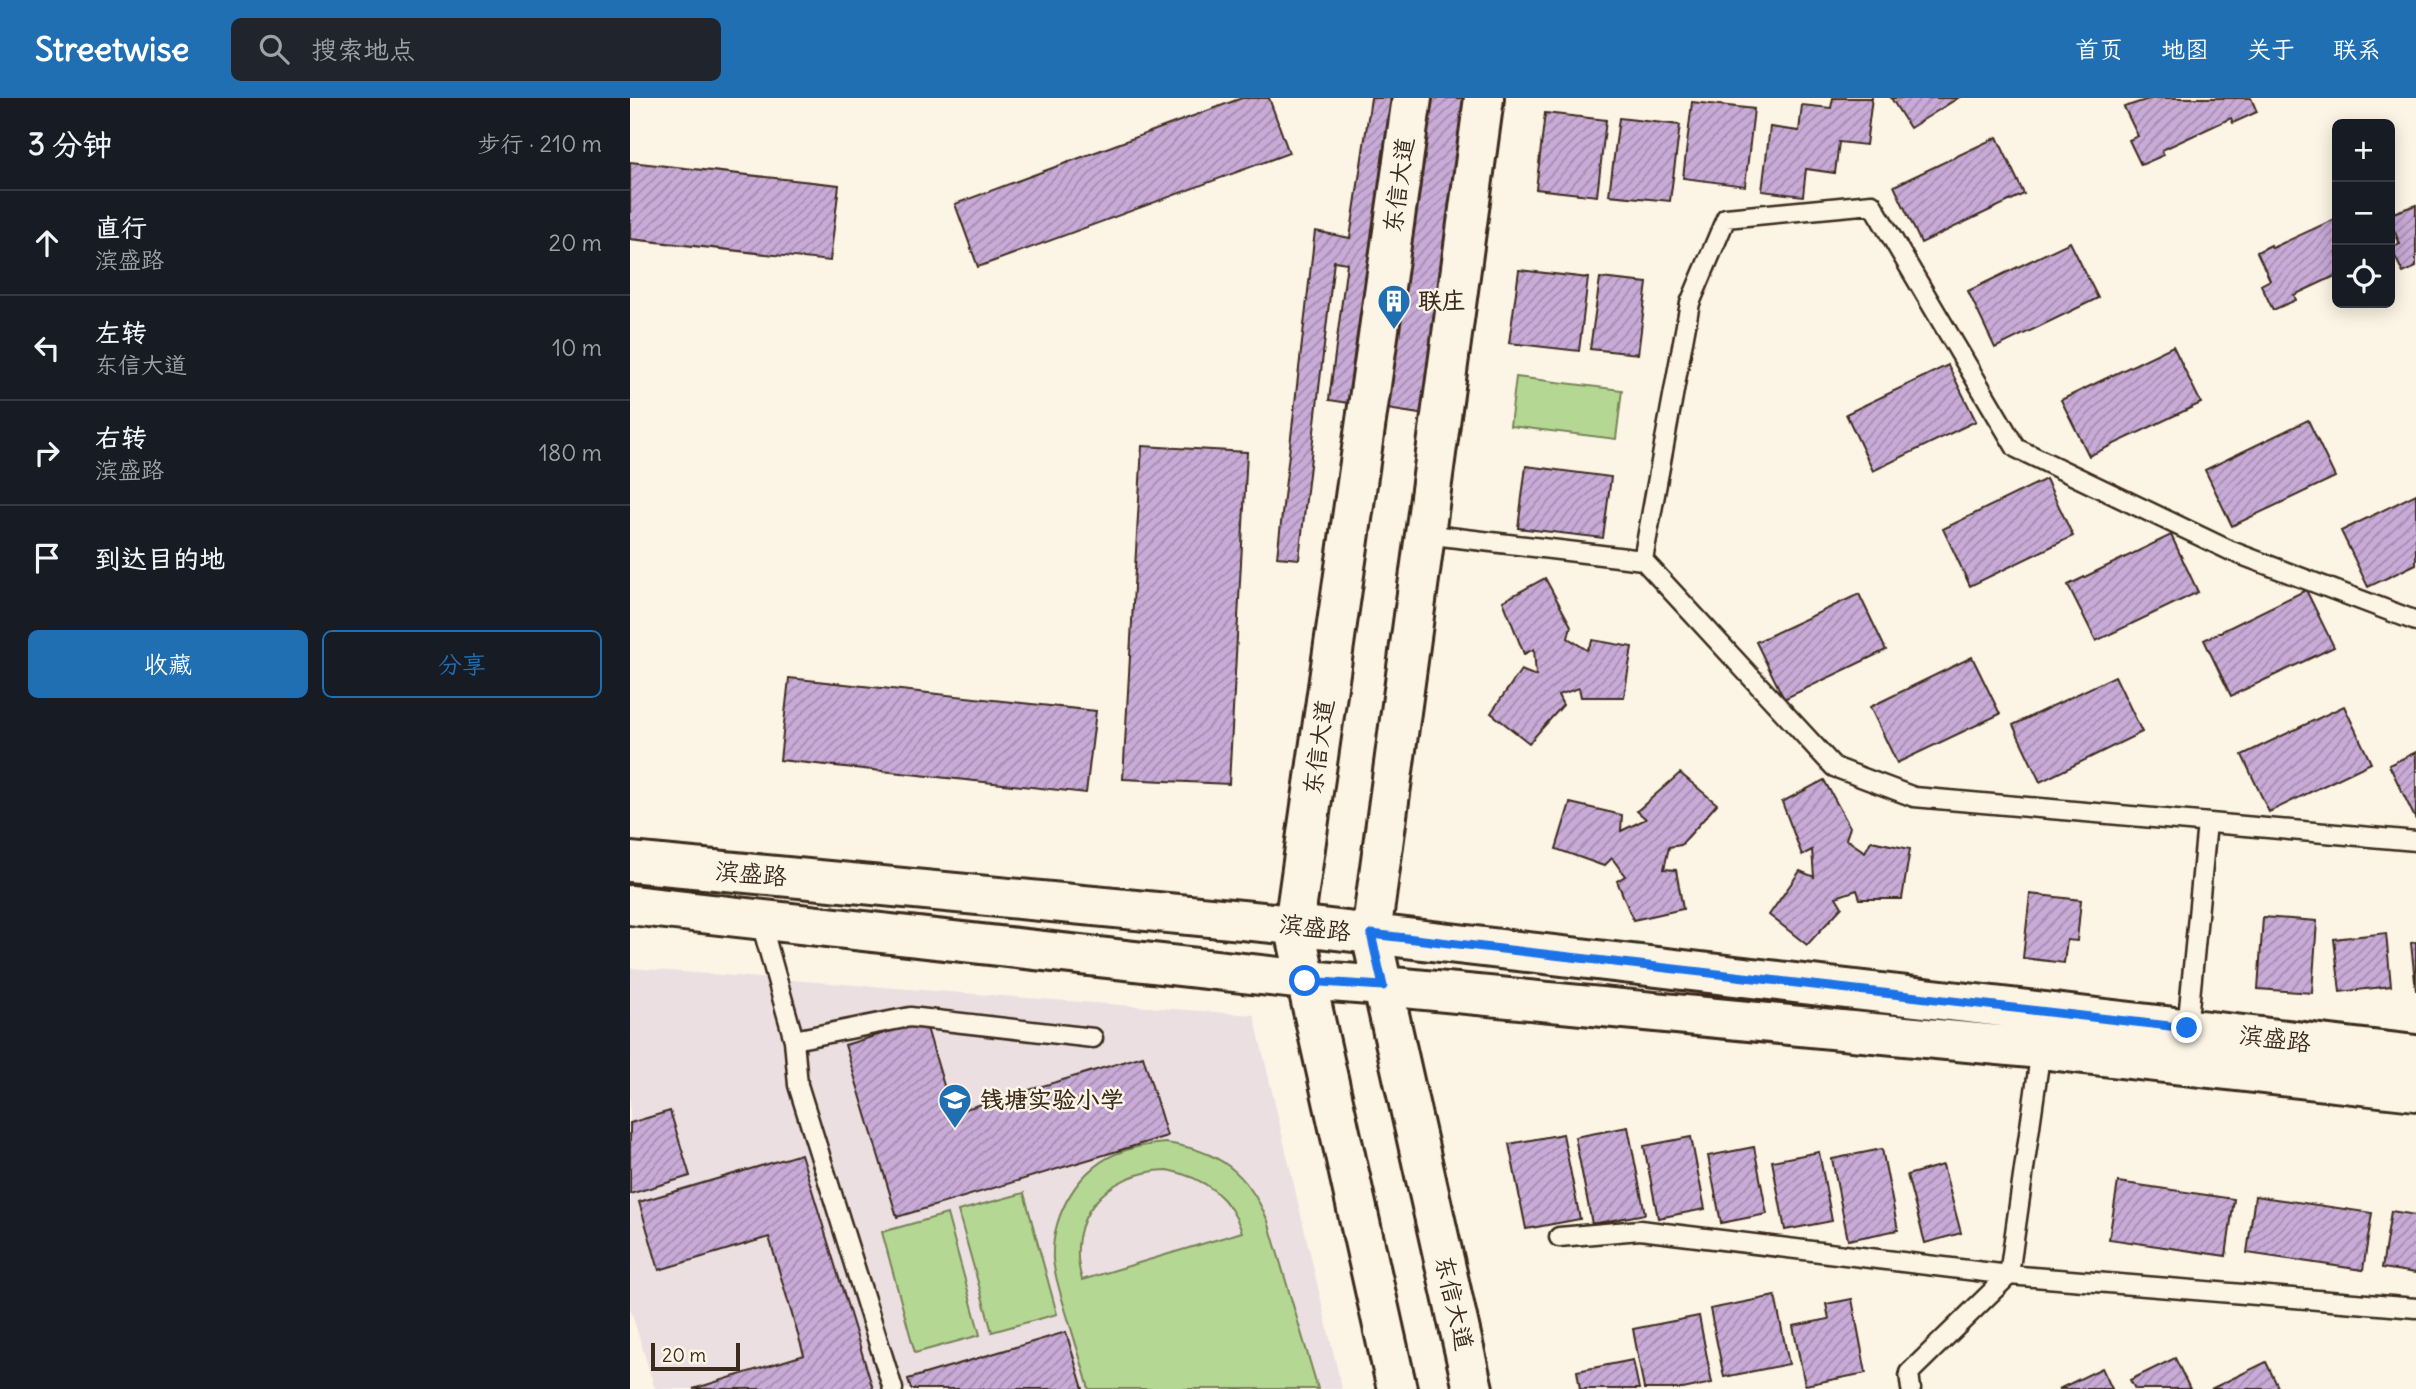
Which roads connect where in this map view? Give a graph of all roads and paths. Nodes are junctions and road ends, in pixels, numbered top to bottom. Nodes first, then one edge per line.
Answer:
1 (1412, 98) edge
2 (1484, 98) edge
3 (1424, 534) junction
4 (1643, 560) junction
5 (2416, 621) edge
6 (2207, 822) junction
7 (2416, 841) edge
8 (630, 862) edge
9 (630, 905) edge
10 (760, 919) junction
11 (1294, 925) junction
12 (1371, 934) junction
13 (1305, 981) junction
14 (1383, 986) junction
15 (2187, 1028) junction
16 (1093, 1038) dead end
17 (794, 1040) junction
18 (2041, 1049) junction
19 (2416, 1055) edge
20 (2416, 1091) edge
21 (1559, 1237) dead end
22 (2009, 1275) junction
23 (2416, 1308) edge
24 (893, 1389) edge
25 (1397, 1389) edge
26 (1473, 1389) edge
27 (1911, 1389) edge

1 - 11 main road, 东信大道
2 - 3 main road, 东信大道
3 - 4 lane
3 - 12 main road, 东信大道
4 - 5 lane
4 - 6 lane
6 - 7 lane
6 - 15 lane
8 - 11 main road, 滨盛路
9 - 10 main road, 滨盛路
10 - 13 main road, 滨盛路
10 - 17 lane
11 - 12 main road, 滨盛路
11 - 13 main road, 东信大道
12 - 14 main road, 东信大道
12 - 15 main road, 滨盛路
13 - 14 main road, 滨盛路
13 - 25 main road, 东信大道
14 - 18 main road, 滨盛路
14 - 26 main road, 东信大道
15 - 19 main road, 滨盛路
16 - 17 lane
17 - 24 lane
18 - 20 main road, 滨盛路
18 - 22 lane
21 - 22 lane
22 - 23 lane
22 - 27 lane

